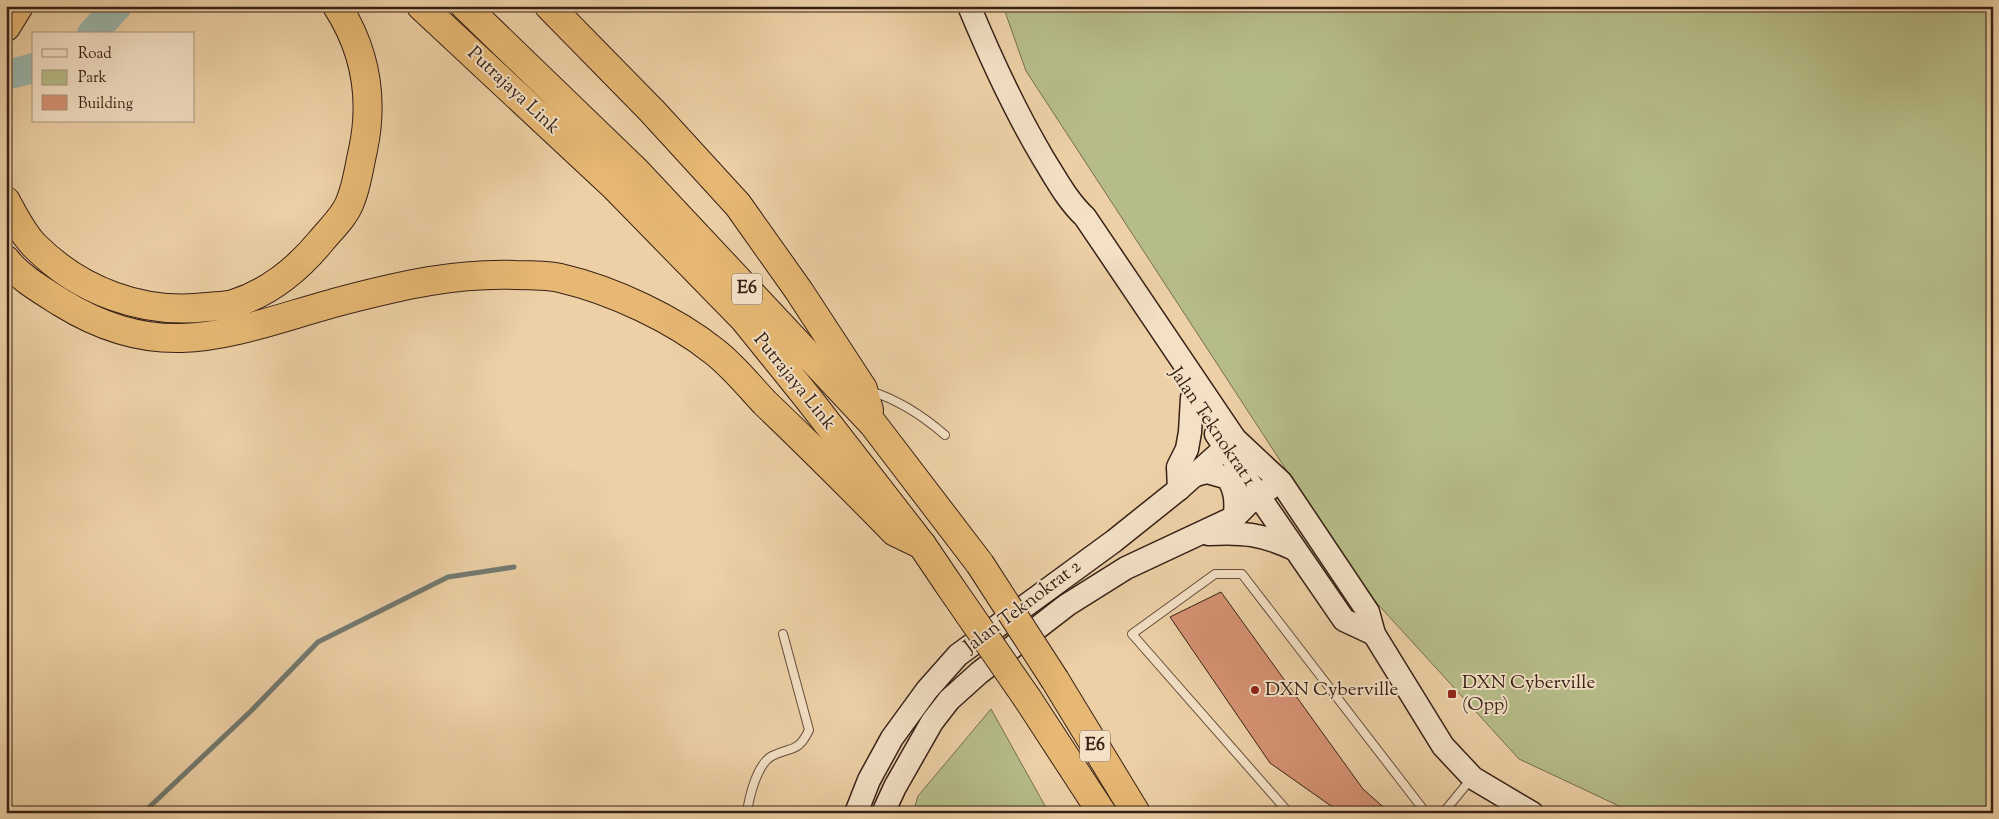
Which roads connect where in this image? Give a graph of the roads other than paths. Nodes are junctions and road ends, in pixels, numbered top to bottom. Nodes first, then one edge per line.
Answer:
1 (19, 6) edge
2 (337, 6) edge
3 (421, 6) edge
4 (465, 6) edge
5 (549, 6) edge
6 (969, 6) edge
7 (6, 27) edge
8 (6, 201) edge
9 (1070, 203) junction
10 (6, 260) edge
11 (863, 390) junction
12 (1192, 398) junction
13 (873, 424) junction
14 (946, 435) dead end
15 (1230, 443) junction
16 (1196, 475) junction
17 (1281, 482) junction
18 (1179, 490) junction
19 (1258, 495) junction
20 (1235, 516) junction
21 (1192, 536) junction
22 (922, 545) junction
23 (1294, 549) junction
24 (784, 634) dead end
25 (1374, 634) junction
26 (1473, 778) junction
27 (747, 813) edge
28 (856, 813) edge
29 (883, 813) edge
30 (1102, 813) edge
31 (1136, 813) edge
32 (1289, 813) edge
33 (1426, 813) edge
34 (1443, 813) edge
35 (1532, 813) edge

1 - 7 highway
2 - 8 highway
3 - 22 highway, Putrajaya Link / E6
4 - 13 highway, Putrajaya Link / E6
5 - 11 highway
6 - 9 main road, Jalan Teknokrat 1
9 - 12 main road, Jalan Teknokrat 1
9 - 15 main road, Jalan Teknokrat 1
10 - 22 highway
11 - 13 highway
11 - 14 lane
12 - 15 main road, Jalan Teknokrat 1
12 - 18 main road
13 - 31 highway, Putrajaya Link / E6, bridge
15 - 16 main road, Jalan Teknokrat 2
15 - 17 main road, Jalan Teknokrat 1
15 - 19 main road, Jalan Teknokrat 1
16 - 18 main road, Jalan Teknokrat 2
16 - 20 main road
17 - 19 main road, Jalan Teknokrat 2
17 - 25 main road, Jalan Teknokrat 1
18 - 28 main road, Jalan Teknokrat 2
19 - 20 main road, Jalan Teknokrat 2
19 - 23 main road, Jalan Teknokrat 1
20 - 21 main road, Jalan Teknokrat 2
21 - 23 main road
21 - 29 main road, Jalan Teknokrat 2
22 - 30 highway, Putrajaya Link / E6, bridge
23 - 25 main road, Jalan Teknokrat 1
24 - 27 lane
25 - 26 main road, Jalan Teknokrat 1
26 - 34 lane
26 - 35 main road, Jalan Teknokrat 1
32 - 33 lane

